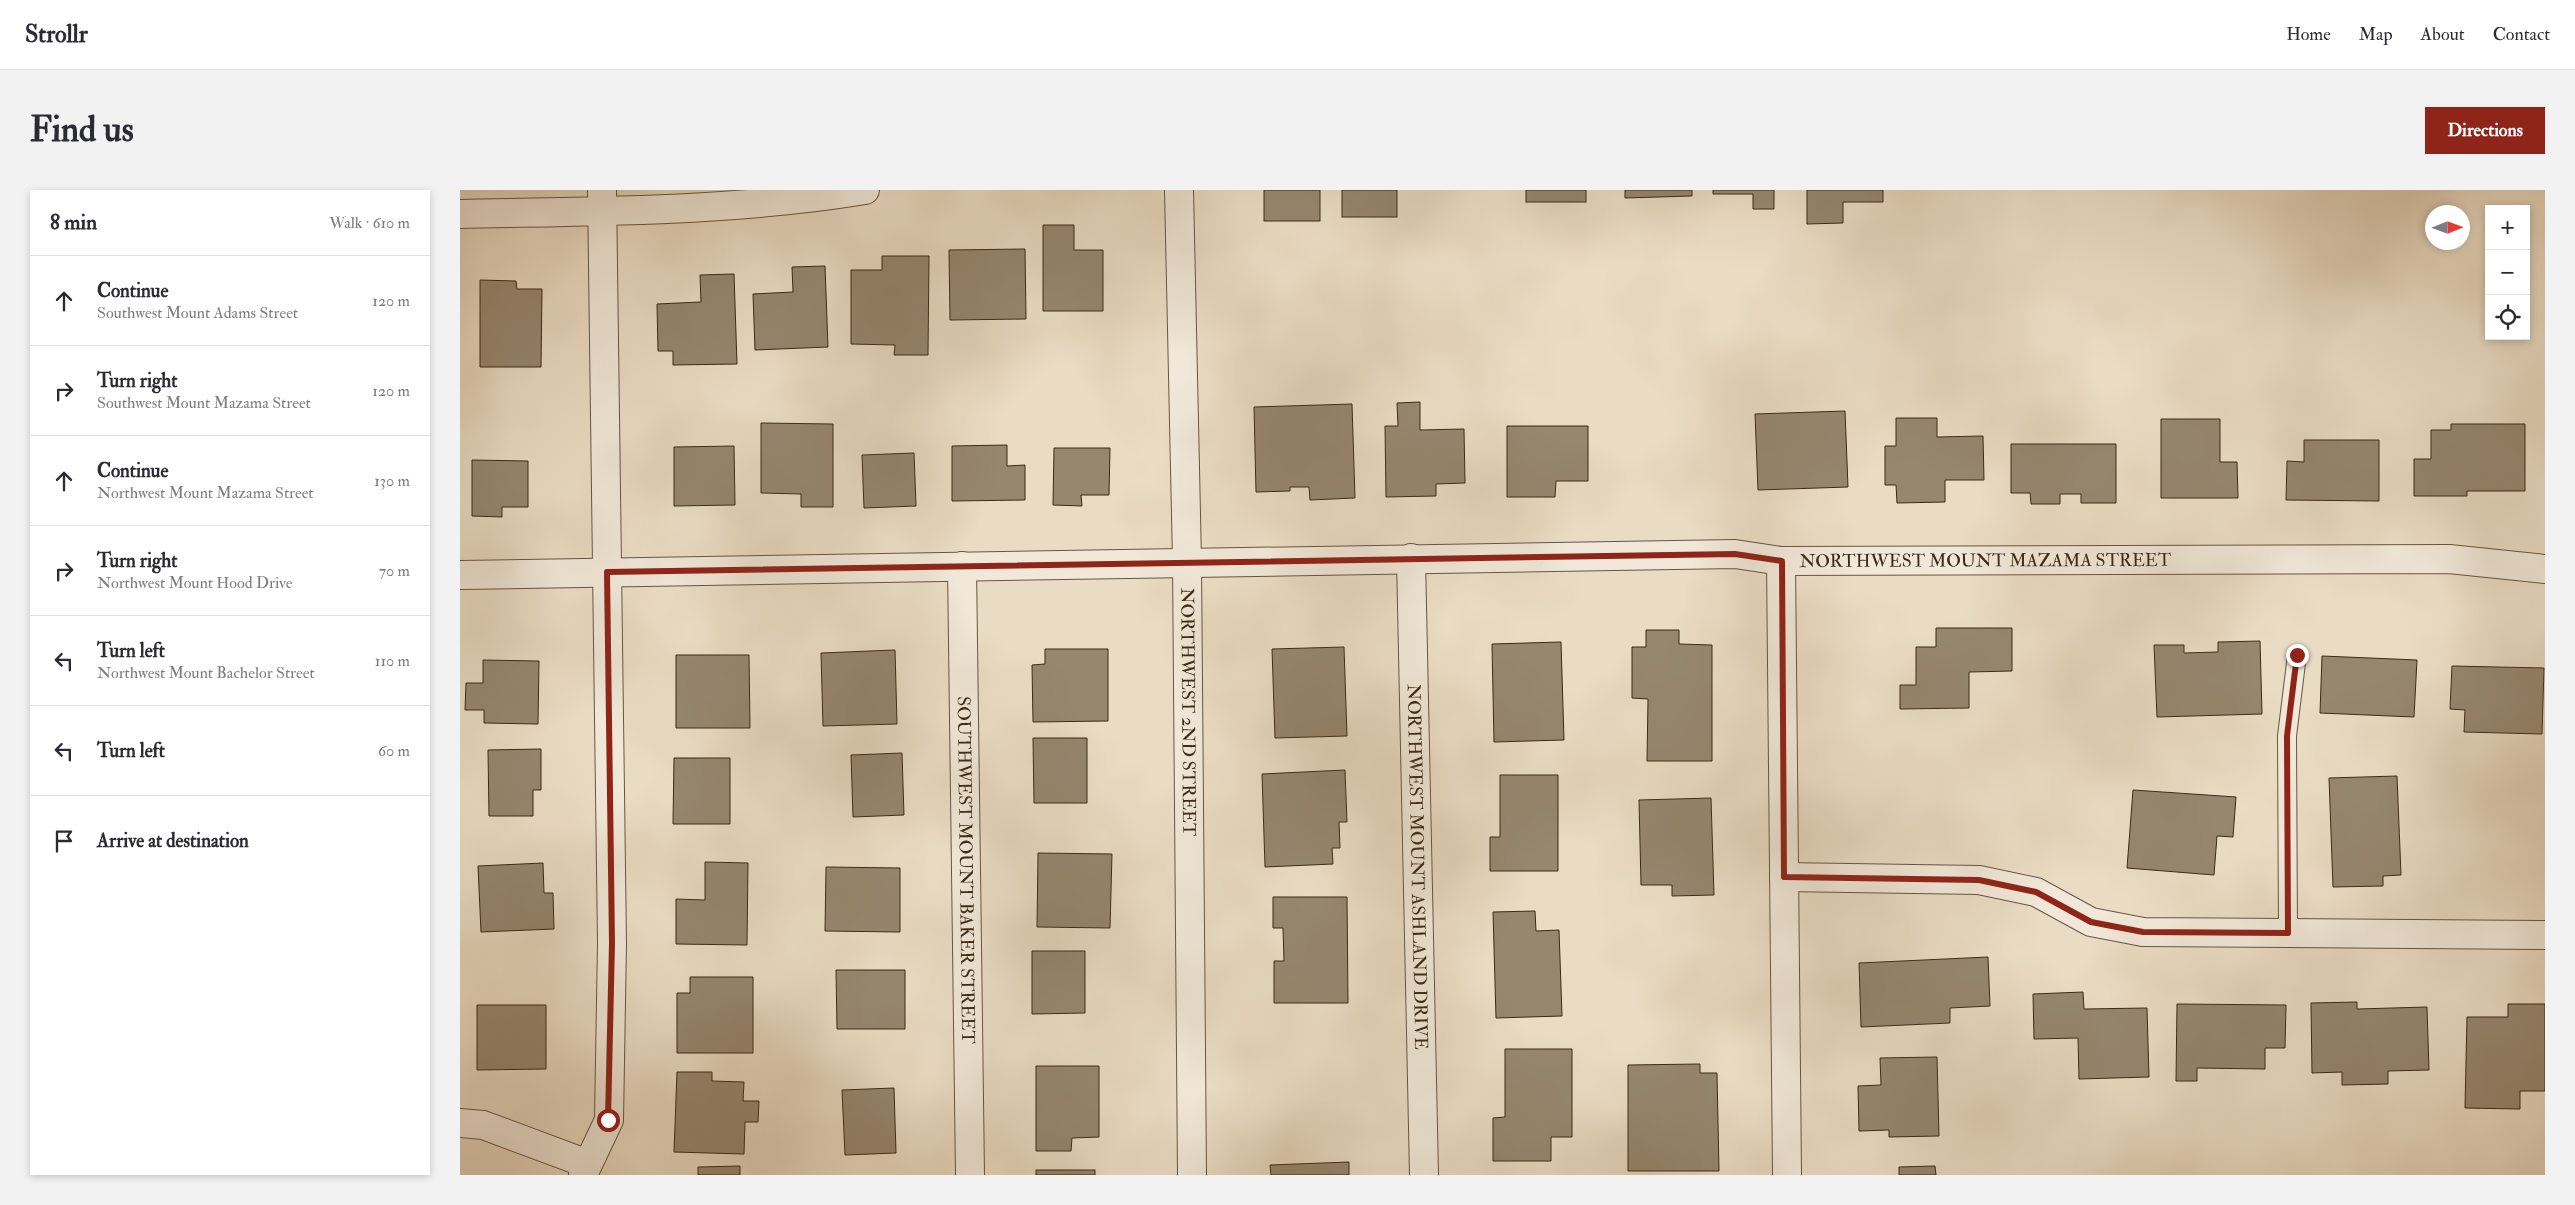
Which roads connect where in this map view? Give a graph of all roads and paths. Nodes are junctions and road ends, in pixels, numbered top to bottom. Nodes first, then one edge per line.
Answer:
1 (865, 190) edge
2 (1180, 190) edge
3 (602, 200) edge
4 (460, 214) edge
5 (1410, 558) junction
6 (1187, 561) junction
7 (1782, 561) junction
8 (962, 566) junction
9 (2545, 569) edge
10 (607, 572) junction
11 (460, 575) edge
12 (2297, 655) dead end
13 (1784, 877) junction
14 (2288, 933) junction
15 (2545, 935) edge
16 (460, 1123) edge
17 (586, 1169) edge
18 (970, 1175) edge
19 (1192, 1175) edge
20 (1424, 1175) edge
21 (1787, 1175) edge

1 - 3 street
2 - 6 street, NORTHWEST 2ND STREET
3 - 4 street
3 - 10 street
5 - 6 street, NORTHWEST MOUNT MAZAMA STREET
5 - 7 street, NORTHWEST MOUNT MAZAMA STREET
5 - 20 street, NORTHWEST MOUNT ASHLAND DRIVE
6 - 8 street, NORTHWEST MOUNT MAZAMA STREET
6 - 19 street, NORTHWEST 2ND STREET
7 - 9 street, NORTHWEST MOUNT MAZAMA STREET
7 - 13 street
8 - 10 street, NORTHWEST MOUNT MAZAMA STREET
8 - 18 street, SOUTHWEST MOUNT BAKER STREET
10 - 11 street, NORTHWEST MOUNT MAZAMA STREET
10 - 17 street
12 - 14 lane
13 - 14 street
13 - 21 street
14 - 15 street
16 - 17 street

